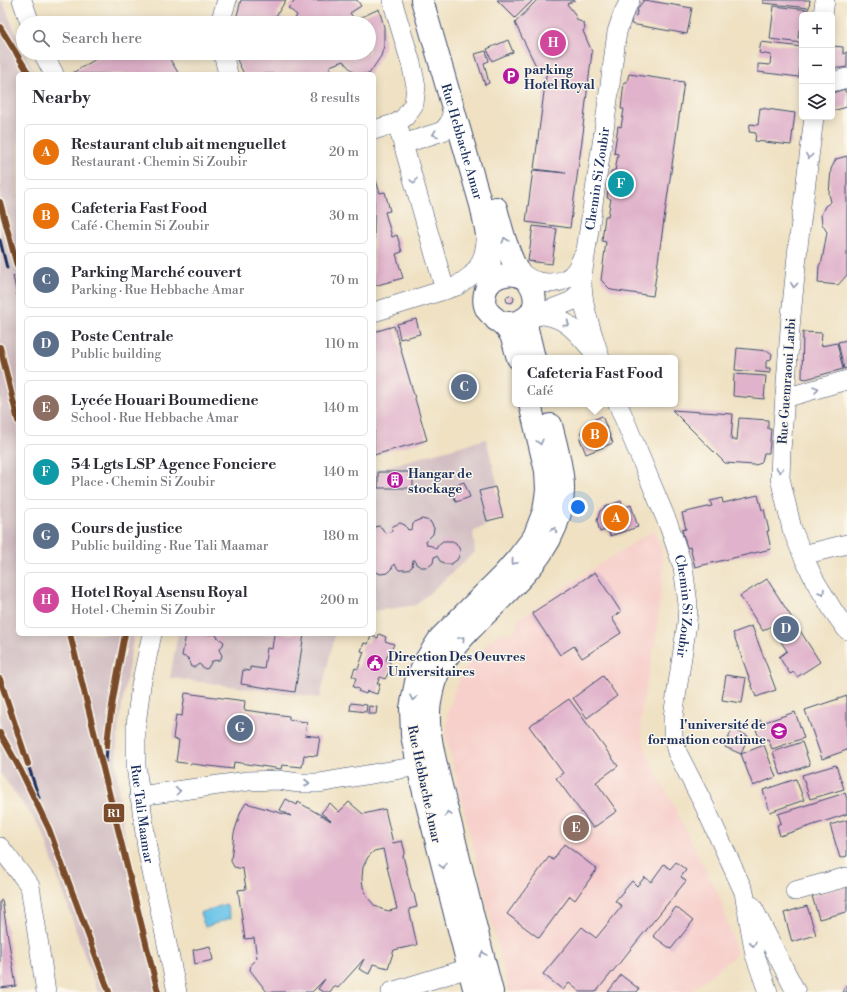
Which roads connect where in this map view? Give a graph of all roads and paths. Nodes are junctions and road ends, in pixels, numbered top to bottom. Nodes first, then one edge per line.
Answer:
1 (22, 0) edge
2 (227, 0) edge
3 (392, 0) edge
4 (422, 0) edge
5 (437, 0) edge
6 (630, 0) edge
7 (825, 0) edge
8 (823, 12) edge
9 (28, 16) edge
10 (222, 16) edge
11 (47, 60) edge
12 (225, 60) edge
13 (53, 72) edge
14 (228, 72) edge
15 (847, 78) edge
16 (835, 81) edge
17 (454, 109) junction
18 (814, 120) edge
19 (397, 123) junction
20 (376, 129) edge
21 (403, 144) junction
22 (488, 233) junction
23 (585, 251) junction
24 (530, 277) junction
25 (490, 284) junction
26 (451, 288) junction
27 (581, 299) junction
28 (376, 311) edge
29 (491, 314) junction
30 (532, 315) junction
31 (527, 353) edge
32 (596, 355) edge
33 (598, 355) edge
34 (847, 380) edge
35 (784, 398) junction
36 (531, 407) edge
37 (546, 407) edge
38 (619, 407) edge
39 (847, 544) edge
40 (803, 555) junction
41 (847, 630) edge
42 (152, 636) edge
43 (419, 766) junction
44 (139, 796) junction
45 (0, 847) edge
46 (847, 877) edge
47 (795, 891) dead end
48 (744, 892) junction
49 (469, 968) junction
50 (46, 992) edge
51 (177, 992) edge
52 (391, 992) edge
53 (475, 992) edge
54 (492, 992) edge
55 (768, 992) edge
56 (796, 992) edge

1 - 9 street
2 - 10 street
3 - 19 street
4 - 17 main road, Rue Hebbache Amar
24 -> 5 main road, Rue Hebbache Amar
6 - 23 street, Chemin Si Zoubir
7 - 8 street
11 - 13 street
12 - 14 street
15 - 16 street
17 -> 21 street
17 - 22 main road, Rue Hebbache Amar
18 -> 35 street, Rue Guemraoui Larbi
19 - 20 street
19 - 21 street
21 -> 26 street
22 - 25 main road, Rue Hebbache Amar
22 - 26 street
23 - 24 street
23 - 27 street, Chemin Si Zoubir
24 - 25 main road
24 - 27 street
24 - 30 main road
25 - 29 main road
26 - 28 street
26 - 29 street
27 - 30 street
27 - 33 street, Chemin Si Zoubir
29 - 30 main road
29 - 31 main road
30 - 31 main road
30 -> 32 street
35 -> 34 street
35 -> 40 street, Rue Guemraoui Larbi
36 -> 43 main road, Rue Hebbache Amar
54 -> 37 main road, Rue Hebbache Amar
38 - 48 street, Chemin Si Zoubir
39 - 40 street
40 -> 41 street, Rue Guemraoui Larbi
42 - 44 street, Rue Tali Maamar
44 -> 43 street
43 -> 49 main road, Rue Hebbache Amar
44 - 51 street, Rue Tali Maamar
45 - 50 street
46 - 47 street
48 -> 55 street, Chemin Si Zoubir
48 - 56 street
49 - 52 street
49 - 53 main road, Rue Hebbache Amar

